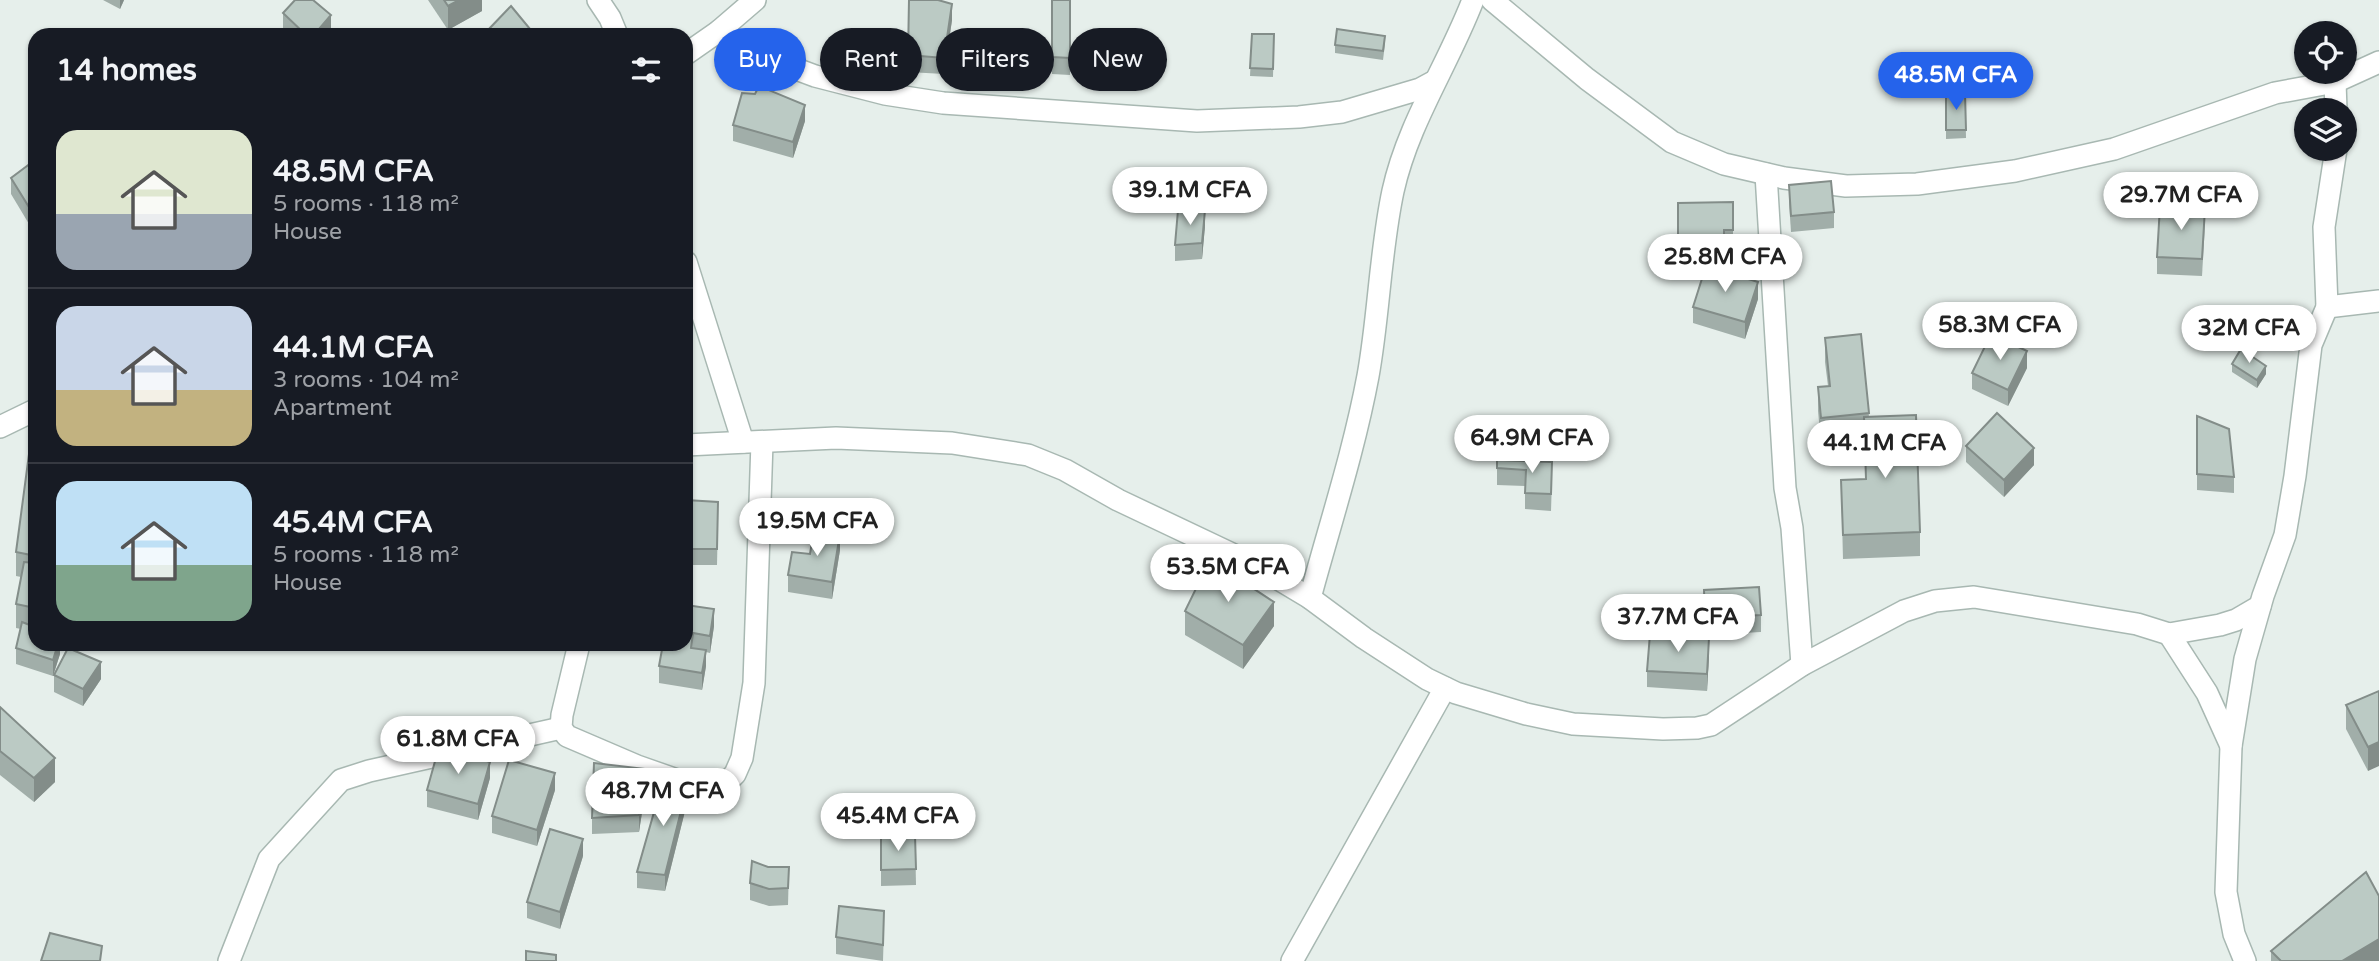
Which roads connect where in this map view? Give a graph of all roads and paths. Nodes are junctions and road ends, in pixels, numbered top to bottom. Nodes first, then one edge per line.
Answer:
1 (598, 0) edge
2 (755, 0) edge
3 (1473, 0) edge
4 (1492, 0) edge
5 (614, 28) edge
6 (722, 28) edge
7 (714, 34) edge
8 (693, 49) edge
9 (2379, 62) edge
10 (2357, 72) edge
11 (806, 73) edge
12 (1433, 82) junction
13 (2324, 84) edge
14 (2334, 161) edge
15 (1766, 174) junction
16 (693, 281) edge
17 (2379, 301) edge
18 (2327, 307) junction
19 (753, 442) junction
20 (693, 445) edge
21 (1310, 598) junction
22 (2260, 606) junction
23 (2169, 634) junction
24 (577, 651) edge
25 (1802, 665) junction
26 (1445, 688) junction
27 (561, 728) junction
28 (2231, 746) junction
29 (229, 961) edge
30 (1292, 961) edge
31 (2245, 961) edge

1 - 5 street
2 - 6 street
3 - 12 street
4 - 15 street
7 - 8 street
9 - 10 street
11 - 12 street
12 - 21 street
13 - 15 street
14 - 18 street
15 - 25 street
16 - 19 street
17 - 18 street
18 - 22 street
19 - 20 street
19 - 21 street
19 - 27 street
21 - 26 street
22 - 23 street
22 - 28 street
23 - 25 street
23 - 28 street
24 - 27 street
25 - 26 street
26 - 30 street
27 - 29 street
28 - 31 street

